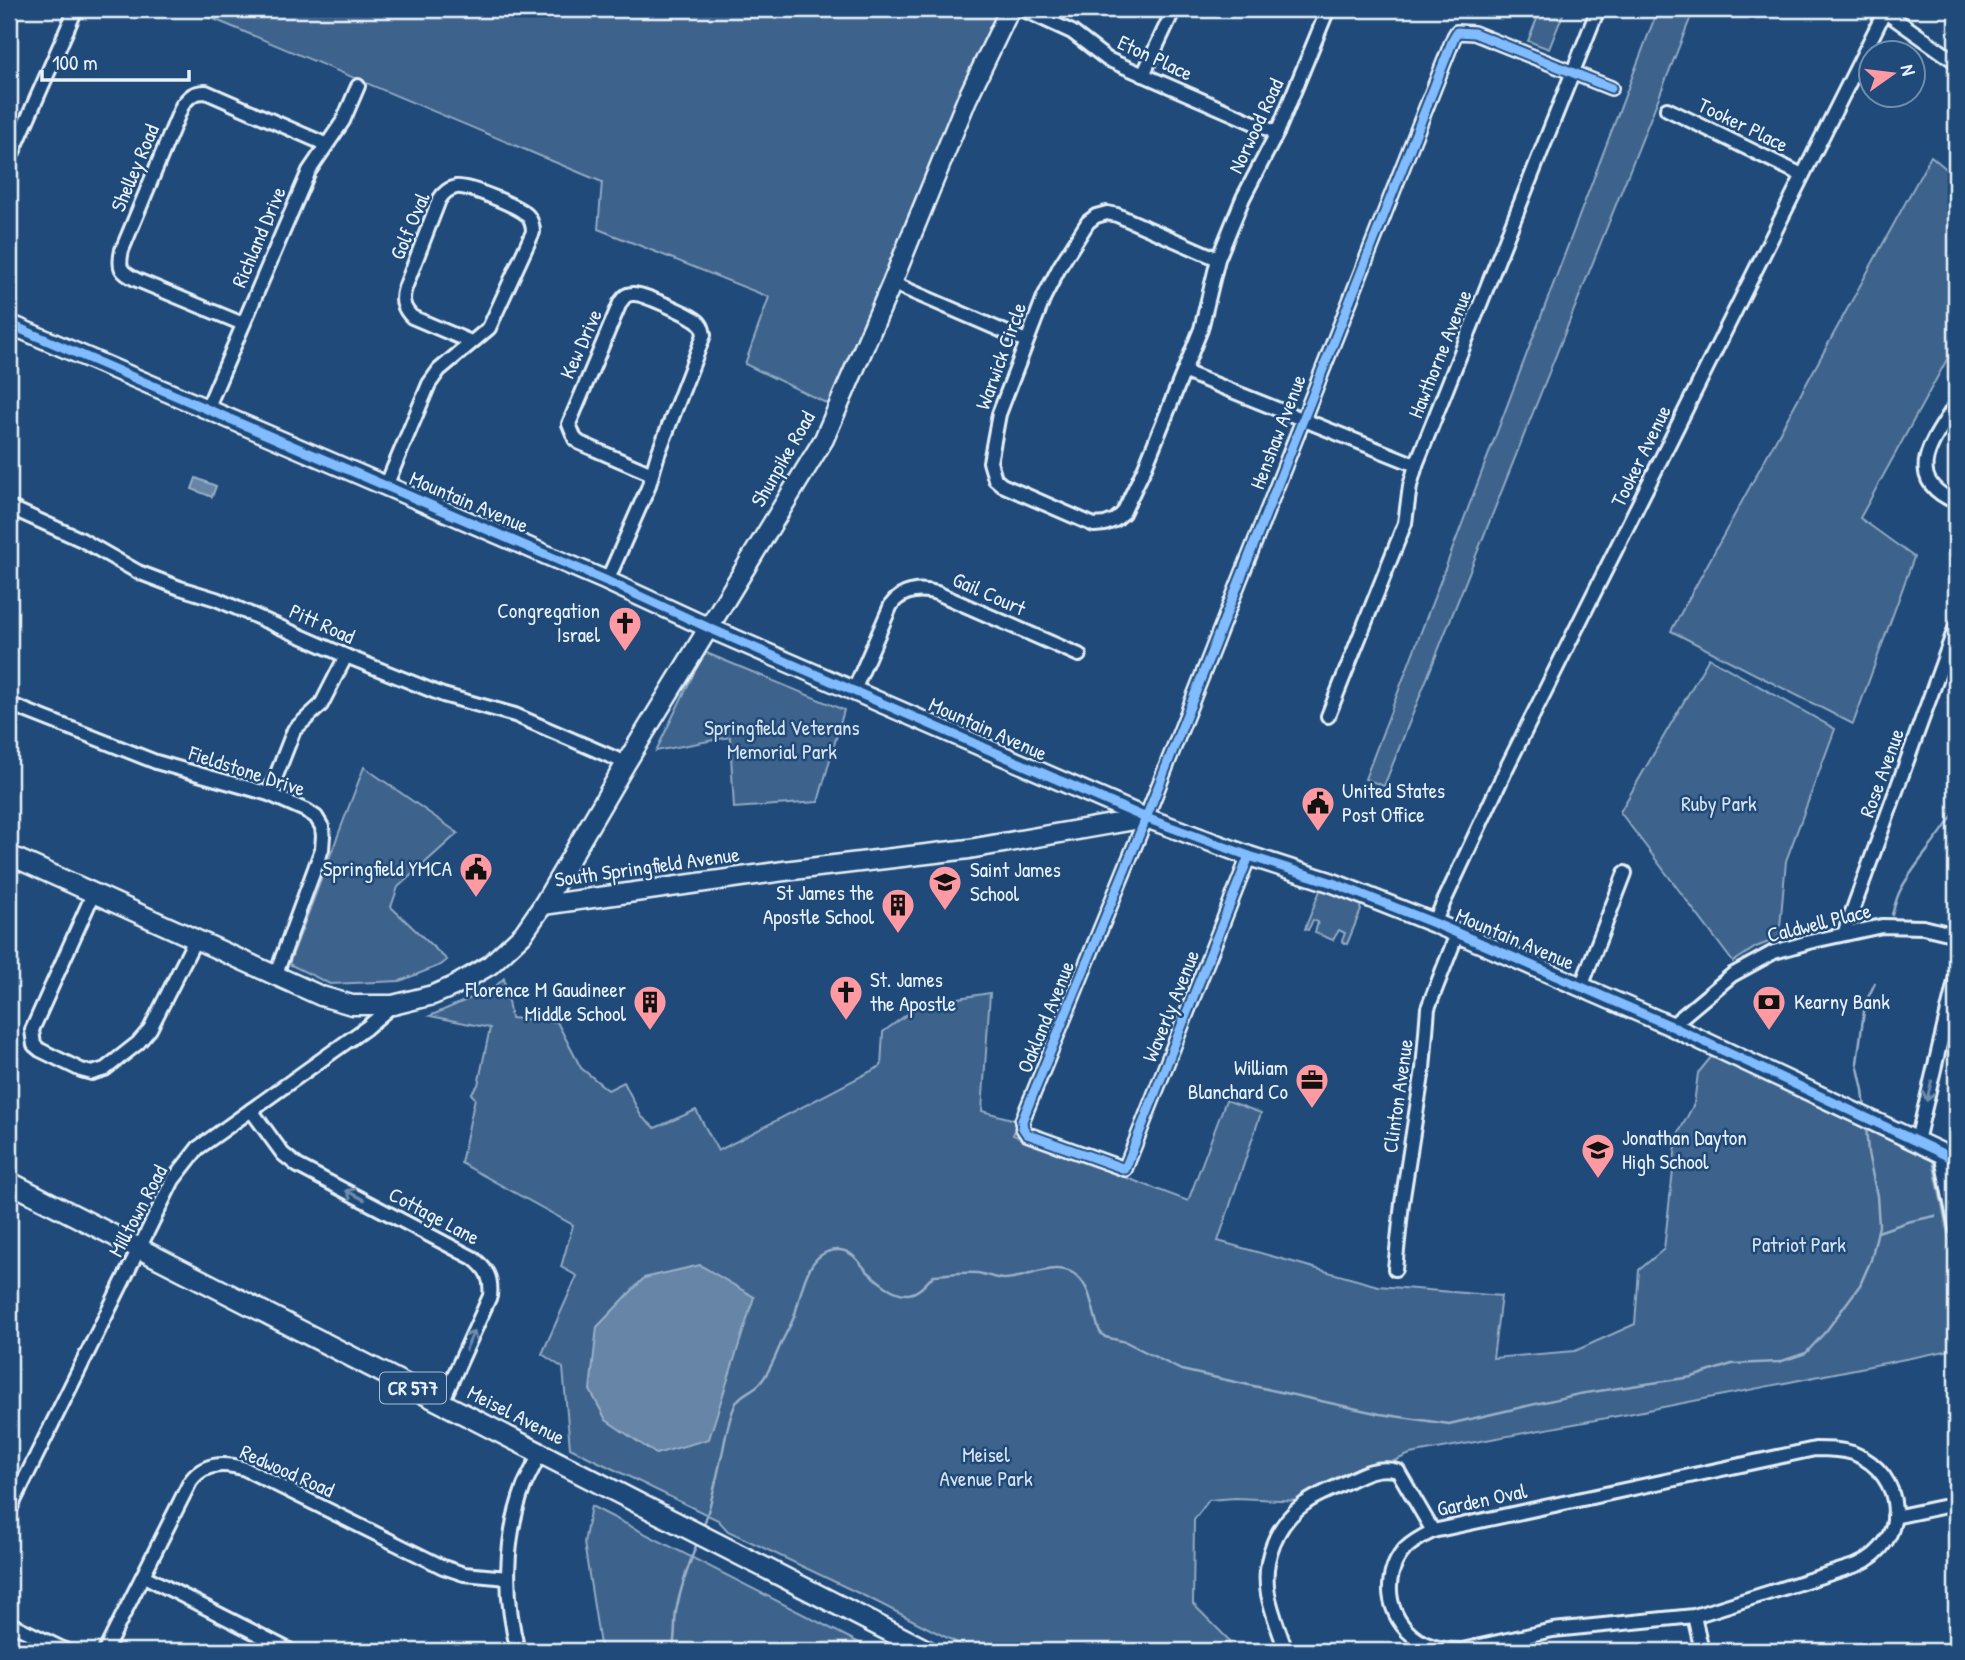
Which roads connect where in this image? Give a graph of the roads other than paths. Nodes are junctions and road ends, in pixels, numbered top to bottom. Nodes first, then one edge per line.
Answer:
1 (76, 9) edge
2 (1010, 9) edge
3 (1022, 9) edge
4 (1174, 9) edge
5 (1328, 9) edge
6 (1598, 9) edge
7 (1882, 10) edge
8 (1956, 62) edge
9 (1572, 73) junction
10 (1143, 75) junction
11 (358, 86) dead end
12 (1611, 88) dead end
13 (1667, 109) dead end
14 (1277, 133) junction
15 (325, 144) junction
16 (9, 161) edge
17 (1802, 175) junction
18 (1218, 259) junction
19 (892, 283) junction
20 (9, 324) edge
21 (243, 324) junction
22 (1026, 341) junction
23 (471, 342) junction
24 (1185, 372) junction
25 (1956, 404) edge
26 (207, 409) junction
27 (1301, 420) junction
28 (1416, 465) junction
29 (652, 474) junction
30 (386, 486) junction
31 (1956, 502) edge
32 (9, 507) edge
33 (607, 581) junction
34 (1956, 626) edge
35 (709, 628) junction
36 (1079, 655) dead end
37 (346, 656) junction
38 (855, 690) junction
39 (9, 704) edge
40 (1328, 716) dead end
41 (626, 763) junction
42 (269, 794) junction
43 (1146, 818) junction
44 (9, 855) edge
45 (1249, 856) junction
46 (1625, 873) dead end
47 (94, 892) junction
48 (543, 905) junction
49 (1434, 923) junction
50 (1457, 934) junction
51 (1844, 934) junction
52 (1956, 935) edge
53 (196, 938) junction
54 (276, 974) junction
55 (1956, 977) edge
56 (1581, 987) junction
57 (393, 1004) junction
58 (1671, 1026) junction
59 (251, 1110) junction
60 (1917, 1140) junction
61 (1948, 1156) edge
62 (1125, 1169) joint
63 (9, 1182) edge
64 (1956, 1195) edge
65 (1953, 1213) junction
66 (1956, 1228) edge
67 (139, 1250) junction
68 (1395, 1269) dead end
69 (442, 1402) junction
70 (541, 1452) junction
71 (1956, 1504) edge
72 (9, 1511) edge
73 (1895, 1517) junction
74 (1433, 1531) junction
75 (144, 1576) junction
76 (508, 1578) junction
77 (1695, 1616) junction
78 (9, 1623) edge
79 (67, 1651) edge
80 (105, 1651) edge
81 (291, 1651) edge
82 (517, 1651) edge
83 (928, 1651) edge
84 (1286, 1651) edge
85 (1702, 1651) edge

1 - 16 street
2 - 19 street, Shunpike Road
3 - 10 street, Eton Place
4 - 10 street
5 - 14 street, Norwood Road
6 - 9 street, Hawthorne Avenue
7 - 8 street
7 - 17 street, Tooker Avenue
9 - 12 street
9 - 27 street, Henshaw Avenue
9 - 28 street, Hawthorne Avenue
10 - 14 street, Eton Place
11 - 15 street, Richland Drive
13 - 17 street, Tooker Place
14 - 18 street, Norwood Road
15 - 21 street, Richland Drive
15 - 21 street, Shelley Road
17 - 49 street, Tooker Avenue
18 - 22 street, Warwick Circle
18 - 24 street, Warwick Circle
19 - 22 street
19 - 35 street, Shunpike Road
20 - 26 street, Mountain Avenue
21 - 26 street, Richland Drive
22 - 24 street, Warwick Circle
23 - 23 street, Golf Oval
23 - 30 street, Golf Oval
24 - 27 street
25 - 31 street
26 - 30 street, Mountain Avenue
27 - 28 street
27 - 43 street, Henshaw Avenue
28 - 40 street, Hawthorne Avenue
29 - 29 street, Kew Drive
29 - 33 street, Kew Drive
30 - 33 street, Mountain Avenue
32 - 37 street, Pitt Road
33 - 35 street, Mountain Avenue
34 - 51 street, Rose Avenue
35 - 38 street, Mountain Avenue
35 - 41 street, Shunpike Road
36 - 38 street, Gail Court
37 - 41 street, Pitt Road
37 - 42 street
38 - 43 street, Mountain Avenue
39 - 42 street, Fieldstone Drive
41 - 48 street, Shunpike Road
42 - 54 street, Fieldstone Drive
43 - 45 street, Mountain Avenue
43 - 48 street, South Springfield Avenue
43 - 62 street, Oakland Avenue
44 - 47 street, South Springfield Avenue
45 - 49 street, Mountain Avenue
45 - 62 street, Waverly Avenue
46 - 56 street
47 - 53 street, South Springfield Avenue
47 - 53 street
48 - 57 street, South Springfield Avenue
49 - 50 street, Mountain Avenue
50 - 56 street, Mountain Avenue
50 - 68 street, Clinton Avenue
51 - 52 street, Caldwell Place
51 - 58 street, Caldwell Place
53 - 54 street, South Springfield Avenue
54 - 57 street, South Springfield Avenue
55 -> 60 street
56 - 58 street, Mountain Avenue
57 - 59 street, Milltown Road
58 - 60 street, Mountain Avenue
59 - 67 street, Milltown Road
69 -> 59 street, Cottage Lane
60 - 61 street, Mountain Avenue
61 - 65 street
63 - 67 main road, Meisel Avenue / CR 577
64 - 65 street
65 - 66 street
67 - 69 main road, Meisel Avenue / CR 577
67 - 72 street, Milltown Road
69 - 70 main road, Meisel Avenue / CR 577
70 - 76 street
70 - 83 main road, Meisel Avenue / CR 577
71 - 73 street
73 - 74 street, Garden Oval
73 - 77 street, Garden Oval
74 - 77 street, Garden Oval
74 - 84 street
75 - 76 street, Redwood Road
75 - 80 street, Redwood Road
75 - 81 street
76 - 82 street
77 - 85 street
78 - 79 street

